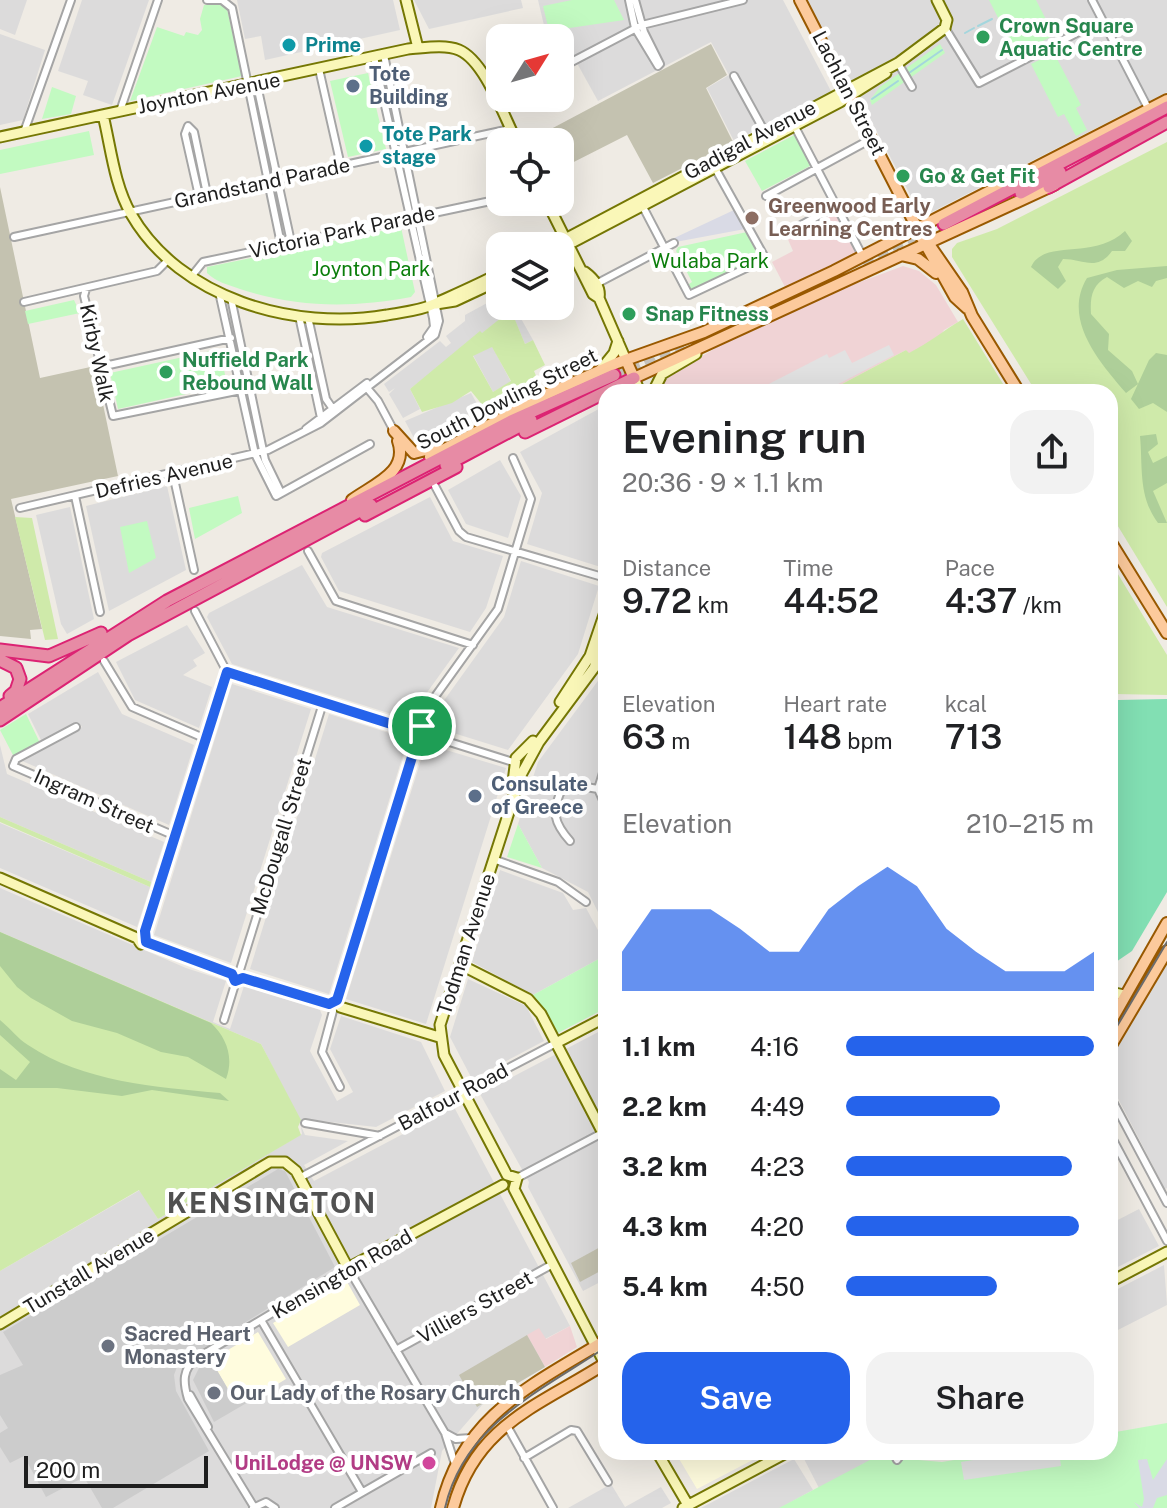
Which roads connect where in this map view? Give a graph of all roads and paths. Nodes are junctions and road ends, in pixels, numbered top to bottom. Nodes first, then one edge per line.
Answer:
1 (71, 0) edge
2 (158, 0) edge
3 (207, 0) edge
4 (406, 0) edge
5 (632, 0) edge
6 (743, 0) edge
7 (800, 0) edge
8 (937, 0) edge
9 (1092, 0) edge
10 (730, 1) edge
11 (1102, 20) junction
12 (638, 26) junction
13 (945, 28) junction
14 (418, 48) junction
15 (379, 56) junction
16 (574, 60) edge
17 (898, 63) junction
18 (319, 69) junction
19 (734, 76) dead end
20 (486, 80) edge
21 (253, 86) junction
22 (912, 87) dead end
23 (849, 93) junction
24 (1167, 100) edge
25 (1167, 107) edge
26 (1149, 110) junction
27 (120, 111) junction
28 (103, 115) junction
29 (1167, 116) edge
30 (793, 122) junction
31 (1167, 125) edge
32 (24, 132) junction
33 (486, 134) edge
34 (767, 136) junction
35 (0, 137) edge
36 (873, 138) junction
37 (399, 153) junction
38 (341, 166) junction
39 (715, 168) junction
40 (817, 168) junction
41 (278, 180) junction
42 (269, 181) junction
43 (1049, 187) joint
44 (1021, 193) tunnel mouth
45 (207, 194) junction
46 (199, 196) junction
47 (766, 196) dead end
48 (486, 202) edge
49 (836, 206) junction
50 (643, 207) junction
51 (130, 212) junction
52 (414, 218) junction
53 (944, 224) tunnel mouth
54 (960, 228) junction
55 (920, 229) junction
56 (785, 234) dead end
57 (14, 237) dead end
58 (574, 239) edge
59 (574, 240) edge
60 (291, 242) junction
61 (674, 243) dead end
62 (927, 243) junction
63 (281, 244) junction
64 (666, 252) junction
65 (900, 255) junction
66 (574, 257) edge
67 (863, 257) junction
68 (169, 259) junction
69 (945, 265) junction
70 (585, 272) junction
71 (191, 277) junction
72 (944, 279) junction
73 (486, 280) edge
74 (596, 284) junction
75 (486, 287) edge
76 (86, 289) junction
77 (219, 292) junction
78 (231, 298) junction
79 (599, 298) junction
80 (24, 302) dead end
81 (432, 305) junction
82 (970, 310) junction
83 (304, 316) junction
84 (613, 326) junction
85 (239, 336) junction
86 (229, 339) junction
87 (618, 339) junction
88 (715, 340) junction
89 (630, 359) junction
90 (100, 367) junction
91 (599, 371) junction
92 (614, 375) tunnel mouth
93 (639, 375) junction
94 (620, 384) tunnel mouth
95 (640, 384) edge
96 (646, 384) edge
97 (657, 384) edge
98 (1014, 384) edge
99 (251, 388) junction
100 (367, 388) junction
101 (240, 390) junction
102 (598, 395) edge
103 (333, 409) junction
104 (321, 418) junction
105 (531, 420) tunnel mouth
106 (480, 430) junction
107 (394, 431) junction
108 (304, 432) junction
109 (370, 444) dead end
110 (263, 451) junction
111 (255, 454) junction
112 (513, 458) dead end
113 (173, 474) junction
114 (435, 486) dead end
115 (278, 494) junction
116 (75, 496) junction
117 (351, 501) junction
118 (20, 508) dead end
119 (332, 514) junction
120 (304, 548) junction
121 (514, 551) junction
122 (1118, 554) edge
123 (194, 570) dead end
124 (598, 576) edge
125 (206, 581) junction
126 (195, 611) dead end
127 (100, 612) dead end
128 (1167, 633) edge
129 (598, 639) edge
130 (473, 645) junction
131 (0, 650) edge
132 (0, 660) edge
133 (104, 661) dead end
134 (598, 663) edge
135 (598, 666) edge
136 (227, 672) junction
137 (578, 676) junction
138 (323, 703) junction
139 (0, 706) edge
140 (0, 720) edge
141 (422, 726) junction
142 (76, 727) dead end
143 (413, 730) junction
144 (427, 735) junction
145 (206, 739) junction
146 (417, 740) junction
147 (515, 763) junction
148 (527, 767) junction
149 (598, 789) edge
150 (512, 797) junction
151 (175, 836) junction
152 (570, 841) dead end
153 (493, 859) junction
154 (0, 878) edge
155 (586, 902) dead end
156 (1167, 923) edge
157 (143, 938) junction
158 (1167, 951) edge
159 (461, 965) junction
160 (238, 976) junction
161 (1118, 994) edge
162 (1124, 995) junction
163 (335, 1005) junction
164 (1118, 1007) edge
165 (224, 1020) dead end
166 (598, 1021) edge
167 (1118, 1034) edge
168 (439, 1037) junction
169 (556, 1043) junction
170 (340, 1087) dead end
171 (463, 1092) junction
172 (1118, 1111) edge
173 (598, 1122) edge
174 (305, 1123) dead end
175 (380, 1136) junction
176 (598, 1138) edge
177 (1118, 1149) edge
178 (512, 1176) junction
179 (301, 1177) junction
180 (503, 1185) junction
181 (514, 1189) junction
182 (1167, 1203) edge
183 (1167, 1241) edge
184 (1167, 1252) edge
185 (553, 1264) junction
186 (348, 1268) junction
187 (1118, 1278) edge
188 (261, 1320) junction
189 (0, 1324) edge
190 (598, 1344) edge
191 (595, 1346) junction
192 (396, 1350) junction
193 (598, 1351) edge
194 (598, 1369) edge
195 (505, 1424) junction
196 (445, 1433) junction
197 (472, 1438) junction
198 (431, 1453) dead end
199 (524, 1458) junction
200 (661, 1460) edge
201 (773, 1460) edge
202 (455, 1464) junction
203 (608, 1482) dead end
204 (362, 1492) junction
205 (685, 1507) edge
206 (254, 1508) edge
207 (275, 1508) edge
208 (335, 1508) edge
209 (441, 1508) edge
210 (453, 1508) edge
211 (553, 1508) edge

1 - 32 street
2 - 27 street
3 - 21 street
4 - 14 street
5 - 12 street
6 - 10 street
7 - 23 main road, Lachlan Street
8 - 13 street
9 - 11 street
10 - 12 street
11 - 13 street
11 - 26 street
12 - 12 street
12 - 16 street
13 - 17 street, Gadigal Avenue
14 - 15 street, Joynton Avenue
14 - 20 street, Joynton Avenue
15 - 18 street, Joynton Avenue
15 - 37 street
17 - 22 street
17 - 23 street, Gadigal Avenue
18 - 21 street, Joynton Avenue
18 - 38 street
19 - 34 street
21 - 27 street, Joynton Avenue
21 - 41 street
21 - 42 street
23 - 30 street, Gadigal Avenue
23 - 36 main road, Lachlan Street
24 - 26 main road, South Dowling Street
25 - 53 highway
26 - 55 main road, South Dowling Street
27 - 28 street, Joynton Avenue
28 - 32 street, Joynton Avenue
28 - 51 street
29 - 44 highway
30 - 34 street, Gadigal Avenue
30 - 40 street
31 - 43 highway
32 - 35 street, Joynton Avenue
33 - 37 street, Grandstand Parade
34 - 39 street, Gadigal Avenue
34 - 58 street, Gadigal Avenue
36 - 40 street
36 - 55 main road, Lachlan Street
37 - 38 street, Grandstand Parade
37 - 52 street
38 - 41 street, Grandstand Parade
39 - 50 street, Gadigal Avenue
39 - 64 street
40 - 47 street
40 - 49 street
41 - 42 street, Grandstand Parade
41 - 60 street
42 - 45 street, Grandstand Parade
42 - 63 street
43 - 54 main road
45 - 46 street, Grandstand Parade
45 - 46 street
46 - 51 street, Grandstand Parade
48 - 52 street, Victoria Park Parade
49 - 56 street
49 - 67 street
50 - 59 street, Gadigal Avenue
50 - 64 street
51 - 57 street, Grandstand Parade
51 - 68 street
52 - 60 street, Victoria Park Parade
52 - 81 street
54 - 62 main road
54 - 69 main road
55 - 62 main road, Lachlan Street
55 - 67 main road, South Dowling Street
60 - 63 street, Victoria Park Parade
61 - 64 street
62 - 65 main road
62 - 69 main road
62 - 72 main road
63 - 71 street, Victoria Park Parade
64 - 74 street
65 - 72 main road
65 - 88 main road
66 - 70 street
67 - 89 main road, South Dowling Street
68 - 71 street
68 - 76 street
69 - 82 main road
70 - 74 street
70 - 79 street
71 - 77 street
72 - 82 main road
73 - 81 street
74 - 79 street
75 - 81 street
76 - 80 street
76 - 90 street, Kirby Walk
77 - 78 street
77 - 86 street
78 - 83 street
78 - 85 street
79 - 84 street
81 - 83 street
81 - 100 street, Defries Avenue
81 - 103 street, Defries Avenue
82 - 98 main road
83 - 103 street
83 - 104 street
84 - 87 street
84 - 89 street
85 - 86 street
85 - 99 street
86 - 90 street
86 - 101 street
87 - 89 street
87 - 91 street
88 - 93 main road
88 - 97 street
89 - 91 main road, South Dowling Street
89 - 93 main road
90 - 101 street, Kirby Walk
91 - 106 main road, South Dowling Street
92 - 119 highway
93 - 94 highway
93 - 95 street
93 - 96 street
99 - 101 street
99 - 110 street
100 - 107 street
100 - 108 street, Defries Avenue
101 - 111 street
102 - 120 highway
103 - 104 street, Defries Avenue
104 - 108 street, Defries Avenue
105 - 120 highway
106 - 107 main road
106 - 117 main road, South Dowling Street
107 - 117 main road
108 - 110 street, Defries Avenue
109 - 115 street
110 - 111 street, Defries Avenue
110 - 115 street
111 - 113 street, Defries Avenue
111 - 115 street
112 - 121 street
113 - 116 street, Defries Avenue
113 - 123 street
114 - 121 street
116 - 118 street, Defries Avenue
116 - 127 street
117 - 119 main road, South Dowling Street
119 - 125 highway, South Dowling Street
120 - 130 street
120 - 140 highway
121 - 124 street
121 - 130 street
122 - 128 main road
125 - 131 highway
125 - 139 highway, South Dowling Street
126 - 136 street
129 - 137 street, Todman Avenue
130 - 141 street
132 - 139 highway
133 - 145 street
134 - 137 street
135 - 148 street, Todman Avenue
136 - 138 street
136 - 145 street
137 - 147 street, Todman Avenue
138 - 143 street
138 - 160 street, McDougall Street
141 - 143 street
141 - 144 street
142 - 151 street, Ingram Street
143 - 146 street
144 - 146 street
144 - 147 street
145 - 151 street
146 - 163 street
147 - 148 street
147 - 150 street, Todman Avenue
148 - 150 street, Todman Avenue
149 - 152 street
150 - 153 street, Todman Avenue
151 - 157 street
153 - 155 street
153 - 159 street, Todman Avenue
154 - 157 street
156 - 162 main road
157 - 160 street
158 - 167 main road
159 - 168 street, Todman Avenue
159 - 169 street
160 - 163 street
160 - 165 street, McDougall Street
161 - 162 street
162 - 164 main road
163 - 168 street
163 - 170 street
166 - 169 street, Balfour Road
168 - 171 street, Todman Avenue
169 - 171 street, Balfour Road
169 - 173 street
171 - 175 street, Balfour Road
171 - 178 street, Todman Avenue
172 - 182 street
174 - 175 street
175 - 179 street, Balfour Road
176 - 178 street
177 - 183 street
178 - 180 street
178 - 181 street
179 - 186 street
179 - 189 street, Tunstall Avenue
180 - 181 street
180 - 186 street, Kensington Road
181 - 185 street
184 - 187 street
185 - 191 street
185 - 192 street, Villiers Street
186 - 188 street, Kensington Road
186 - 192 street
188 - 204 street
188 - 206 street, Kensington Road
190 - 191 main road
191 - 193 street
191 - 197 main road
192 - 196 street
194 - 195 main road
195 - 199 street
195 - 210 main road
196 - 197 street
196 - 202 street
197 - 202 main road
198 - 204 street
199 - 203 street
199 - 211 street
200 - 205 street
201 - 205 street
202 - 209 main road
204 - 208 street
206 - 207 street

